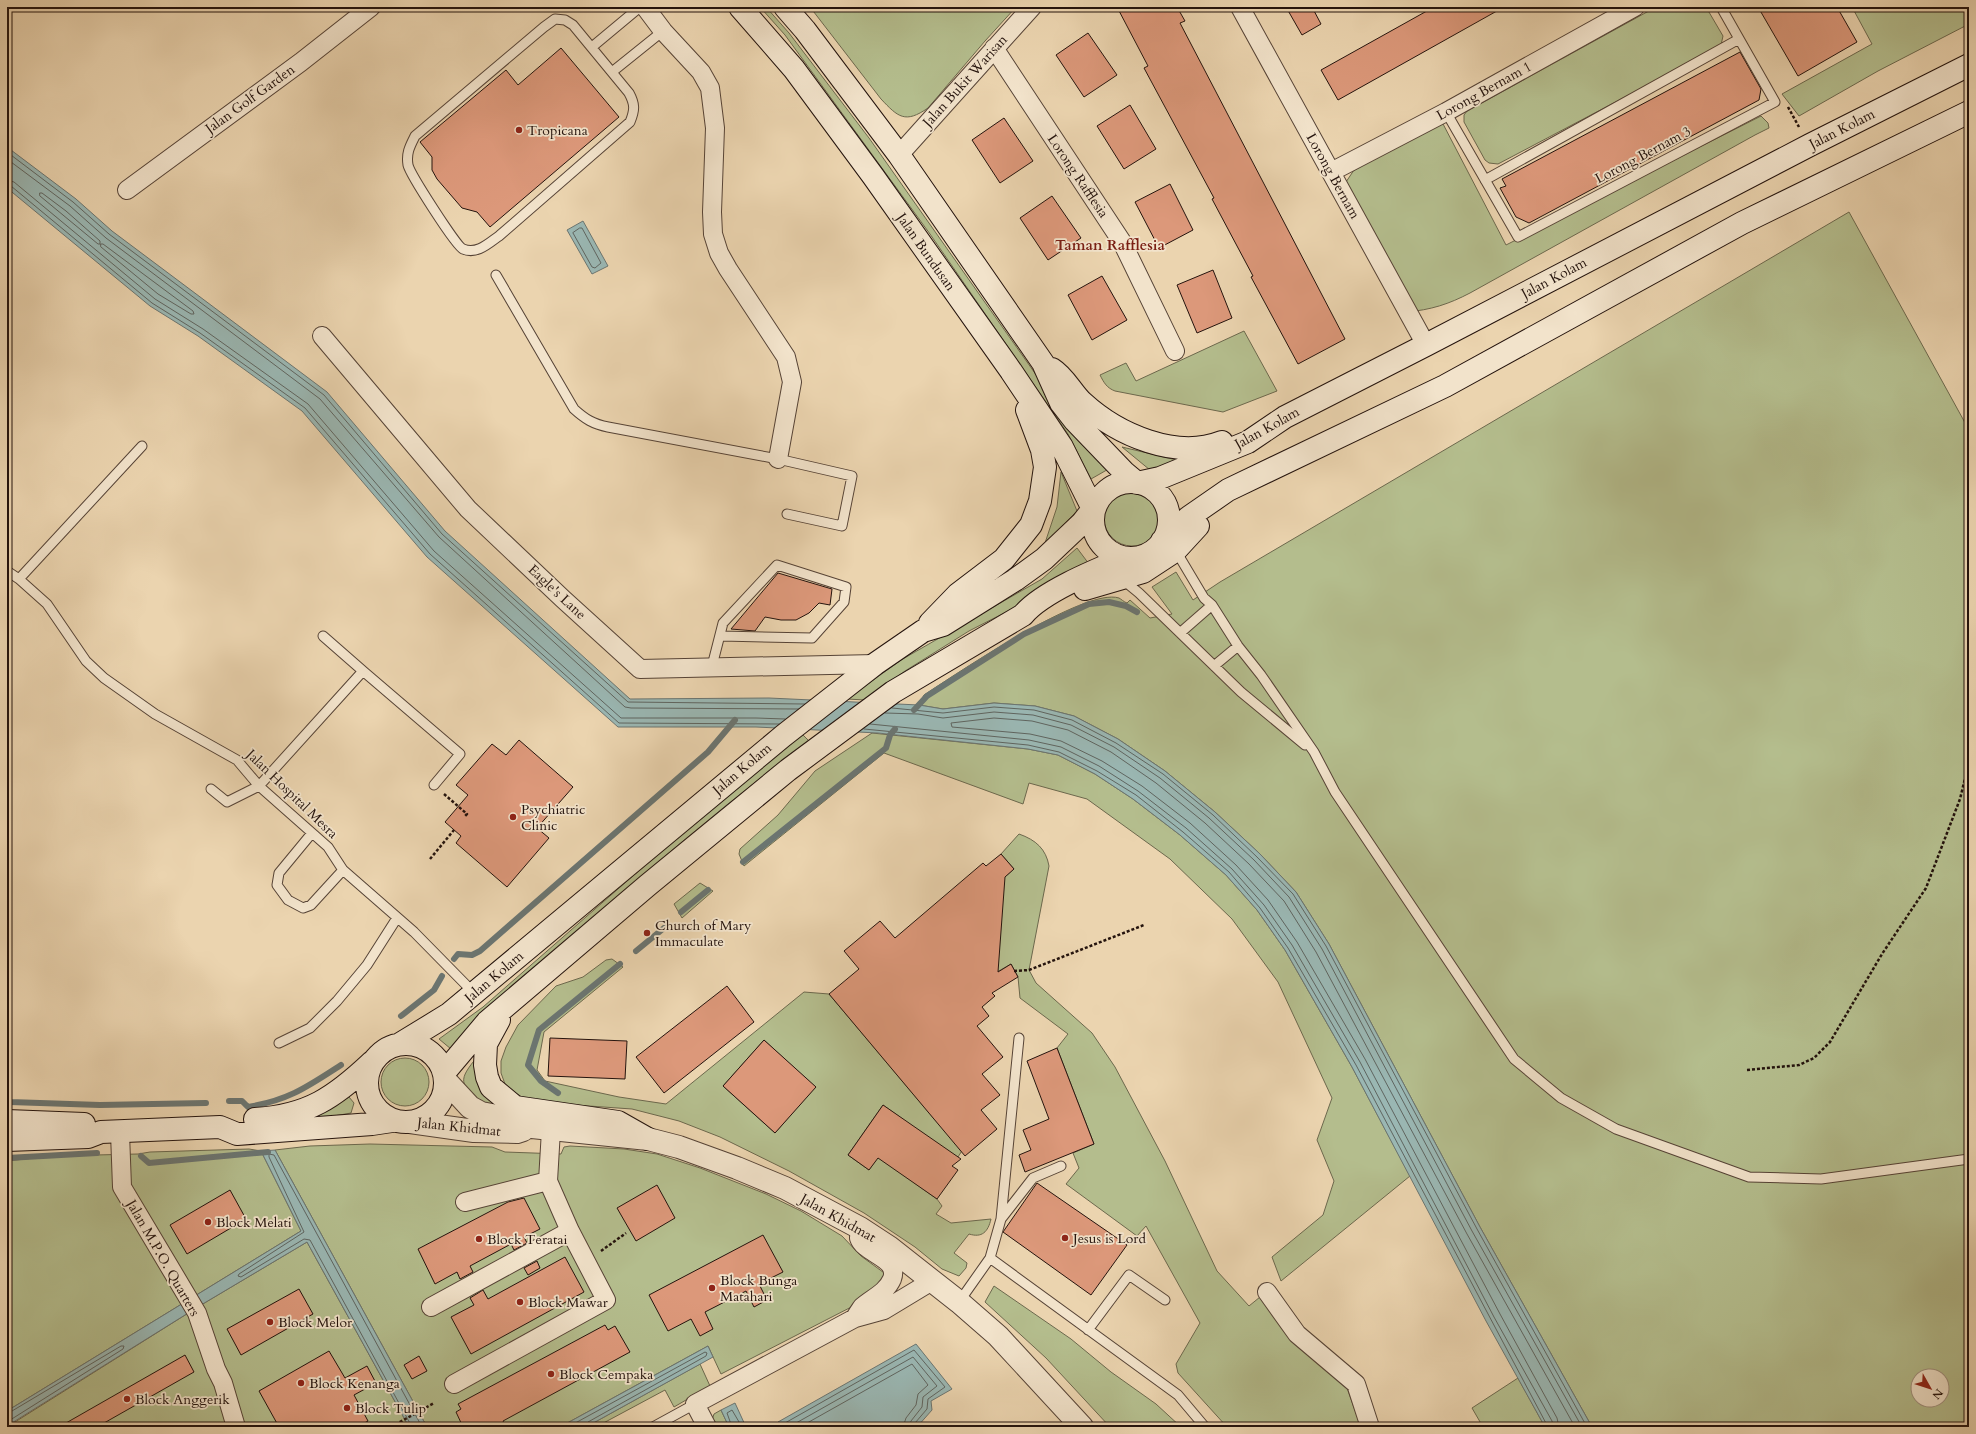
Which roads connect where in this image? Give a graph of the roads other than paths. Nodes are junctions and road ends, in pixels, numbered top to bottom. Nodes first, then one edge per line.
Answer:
1 (371, 7) edge
2 (640, 7) edge
3 (645, 7) edge
4 (740, 7) edge
5 (785, 7) edge
6 (1032, 7) edge
7 (1240, 7) edge
8 (1635, 7) edge
9 (1721, 7) edge
10 (663, 31) junction
11 (1739, 39) junction
12 (592, 47) junction
13 (994, 48) junction
14 (1969, 65) edge
15 (612, 72) junction
16 (1446, 112) junction
17 (1969, 112) edge
18 (899, 155) junction
19 (1331, 172) junction
20 (1485, 180) junction
21 (127, 190) dead end
22 (496, 275) dead end
23 (322, 336) dead end
24 (1426, 345) junction
25 (1175, 351) dead end
26 (1043, 363) junction
27 (1011, 371) junction
28 (1285, 417) junction
29 (142, 446) dead end
30 (778, 459) junction
31 (1137, 483) junction
32 (1093, 510) junction
33 (787, 514) dead end
34 (1169, 546) junction
35 (1122, 568) junction
36 (7, 571) edge
37 (19, 579) junction
38 (1212, 605) junction
39 (922, 631) junction
40 (1180, 633) junction
41 (323, 636) dead end
42 (721, 636) junction
43 (1238, 646) junction
44 (875, 664) junction
45 (712, 666) junction
46 (1214, 666) junction
47 (363, 671) junction
48 (1314, 752) junction
49 (434, 785) road end
50 (259, 786) junction
51 (211, 789) dead end
52 (312, 833) junction
53 (343, 870) junction
54 (397, 918) junction
55 (474, 994) junction
56 (507, 1005) junction
57 (1019, 1038) dead end
58 (279, 1043) dead end
59 (400, 1044) junction
60 (372, 1062) junction
61 (444, 1077) junction
62 (7, 1121) edge
63 (401, 1121) junction
64 (541, 1129) junction
65 (227, 1130) junction
66 (110, 1133) junction
67 (648, 1139) junction
68 (7, 1140) edge
69 (1969, 1159) edge
70 (1061, 1166) dead end
71 (548, 1181) junction
72 (465, 1202) dead end
73 (1001, 1219) junction
74 (860, 1228) junction
75 (570, 1231) junction
76 (990, 1258) junction
77 (932, 1281) junction
78 (1267, 1292) dead end
79 (1165, 1300) dead end
80 (959, 1302) junction
81 (431, 1307) dead end
82 (855, 1318) junction
83 (1088, 1330) junction
84 (454, 1384) dead end
85 (695, 1404) junction
86 (236, 1427) edge
87 (652, 1427) edge
88 (707, 1427) edge
89 (1082, 1427) edge
90 (1205, 1427) edge
91 (1370, 1427) edge

1 - 21 street, Jalan Golf Garden
2 - 12 lane
3 - 10 street
4 - 27 main road, Jalan Bundusan
5 - 18 main road
6 - 13 street, Jalan Bukit Warisan
7 - 19 street, Lorong Bernam
8 - 16 street, Lorong Bernam 1
9 - 11 lane, Lorong Bernam 3
10 - 15 lane
10 - 30 street
11 - 20 lane
11 - 20 lane, Lorong Bernam 3
12 - 15 lane
12 - 15 lane
13 - 18 street, Jalan Bukit Warisan
13 - 25 street, Lorong Rafflesia
14 - 24 main road, Jalan Kolam
16 - 19 street, Lorong Bernam 1
16 - 20 lane, Lorong Bernam 3
17 - 34 main road
18 - 26 main road
19 - 24 street, Lorong Bernam
22 - 30 lane
23 - 45 street, Eagle's Lane
24 - 28 main road, Jalan Kolam
26 - 28 main road
26 - 31 main road
27 - 32 main road, Jalan Bundusan
27 - 39 main road
28 - 31 main road, Jalan Kolam
29 - 37 lane
30 - 33 lane
31 - 32 main road
31 - 34 main road
32 - 35 main road
32 - 39 main road, Jalan Kolam
34 - 35 main road
34 - 38 lane
35 - 40 lane
35 - 56 main road
36 - 37 lane, Jalan Hospital Mesra
37 - 50 lane, Jalan Hospital Mesra
38 - 40 lane
38 - 43 lane
39 - 44 main road, Jalan Kolam
40 - 46 lane
41 - 47 lane
42 - 42 lane
42 - 45 lane
43 - 46 lane
43 - 48 lane
44 - 45 street, Eagle's Lane
44 - 55 main road, Jalan Kolam
46 - 48 lane
47 - 49 lane
47 - 50 lane
48 - 69 lane
50 - 51 lane
50 - 52 lane, Jalan Hospital Mesra
52 - 53 lane, Jalan Hospital Mesra
52 - 53 lane
53 - 54 lane, Jalan Hospital Mesra
54 - 55 lane, Jalan Hospital Mesra
54 - 58 lane
55 - 59 main road, Jalan Kolam
56 - 61 main road
56 - 67 main road
57 - 73 lane
59 - 60 main road
59 - 61 main road
60 - 63 main road
60 - 65 main road
61 - 63 main road
61 - 64 main road, Jalan Khidmat
62 - 66 main road
63 - 64 main road, Jalan Khidmat
63 - 65 main road
64 - 67 main road, Jalan Khidmat
64 - 71 street
65 - 66 main road
66 - 68 main road
66 - 86 street, Jalan M.P.O. Quarters
67 - 74 main road, Jalan Khidmat
70 - 73 lane
71 - 72 street
71 - 75 street
73 - 76 lane
74 - 77 main road, Jalan Khidmat
74 - 82 street
75 - 81 street
75 - 84 street
76 - 80 lane
76 - 83 lane
77 - 80 main road, Jalan Khidmat
77 - 82 street
78 - 91 street
79 - 83 lane
80 - 89 main road, Jalan Khidmat
82 - 85 street
83 - 90 lane
85 - 87 lane
85 - 88 street

